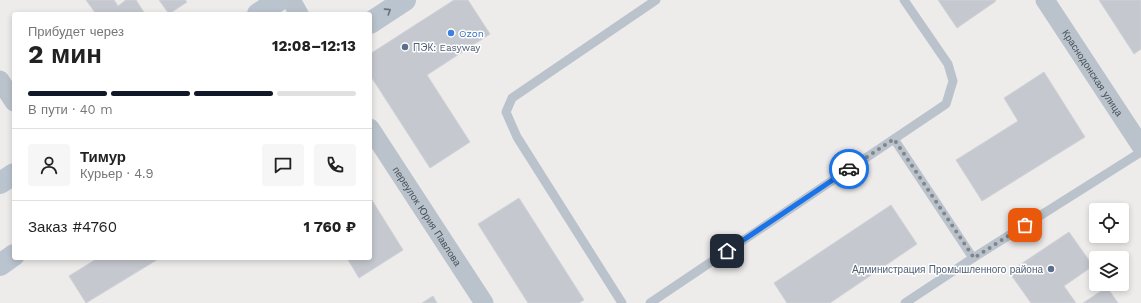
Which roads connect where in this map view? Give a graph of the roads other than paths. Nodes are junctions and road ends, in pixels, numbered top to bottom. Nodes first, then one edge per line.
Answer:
1 (279, 0) edge
2 (291, 0) edge
3 (405, 0) edge
4 (656, 0) edge
5 (904, 0) edge
6 (1045, 0) edge
7 (261, 12) edge
8 (298, 12) edge
9 (372, 22) edge
10 (0, 80) edge
11 (12, 99) edge
12 (372, 131) edge
13 (894, 139) junction
14 (1141, 146) edge
15 (1141, 152) edge
16 (12, 175) edge
17 (0, 183) edge
18 (12, 256) edge
19 (974, 258) junction
20 (0, 264) edge
21 (484, 303) edge
22 (622, 303) edge
23 (650, 303) edge
24 (905, 303) edge

1 - 7 main road
2 - 8 street
9 -> 3 main road
4 - 22 lane
5 - 13 lane
6 - 14 street, Краснодонская улица
10 - 11 street
12 - 21 street, переулок Юрия Павлова
13 - 19 lane
13 - 23 lane
15 - 19 lane
16 - 17 main road
18 - 20 main road
19 - 24 lane

